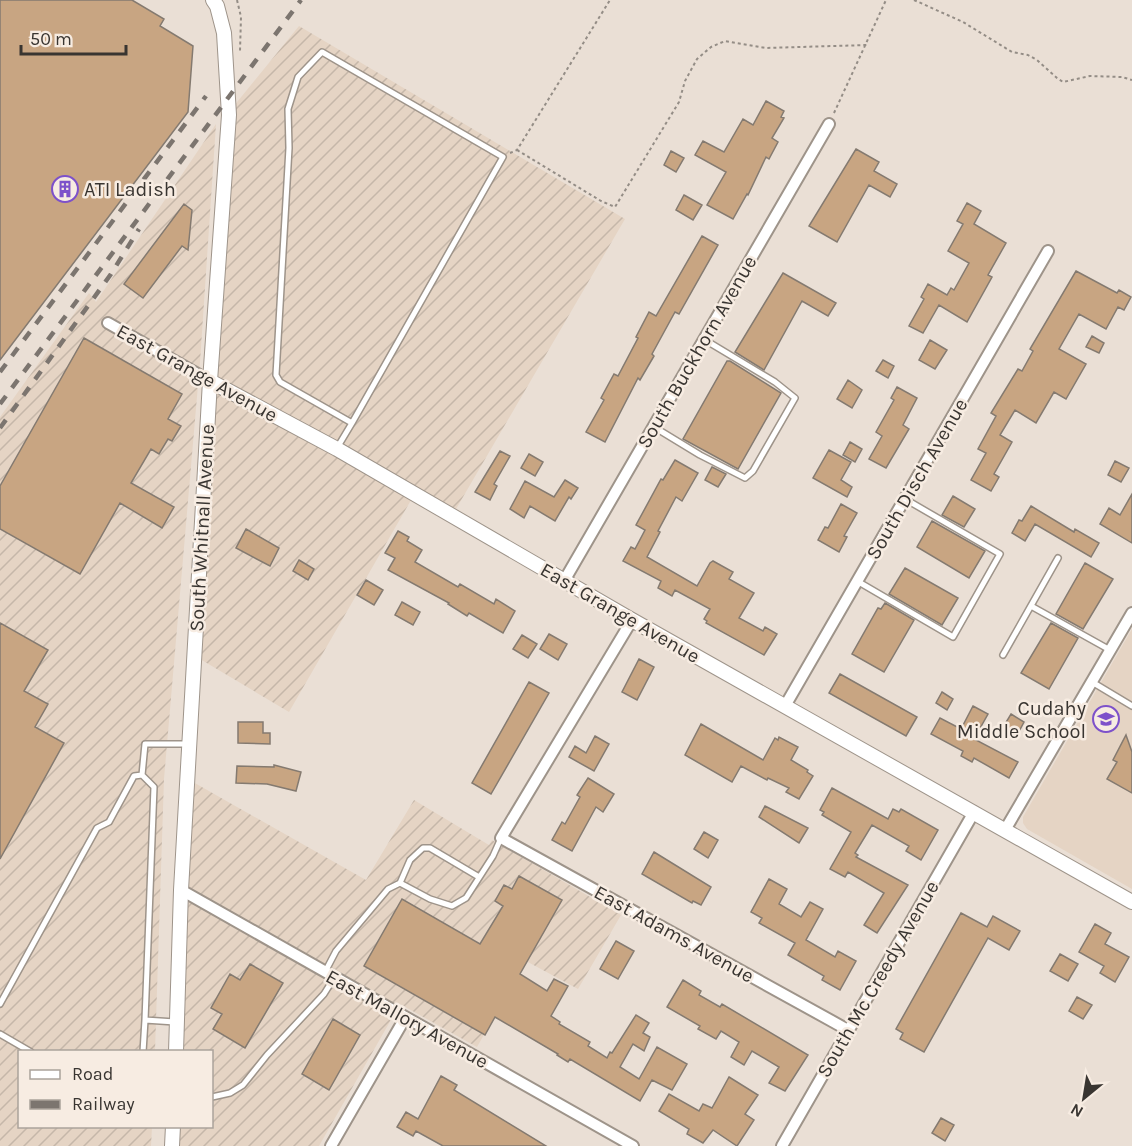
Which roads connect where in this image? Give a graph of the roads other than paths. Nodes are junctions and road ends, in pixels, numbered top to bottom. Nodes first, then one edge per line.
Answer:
1 (215, 3) edge
2 (829, 124) road end
3 (1048, 251) dead end
4 (108, 323) dead end
5 (705, 340) junction
6 (210, 381) junction
7 (352, 423) junction
8 (654, 427) junction
9 (336, 449) junction
10 (905, 499) junction
11 (1058, 558) dead end
12 (564, 581) junction
13 (857, 582) junction
14 (1031, 606) junction
15 (1132, 613) edge
16 (632, 620) junction
17 (1110, 650) junction
18 (1003, 655) dead end
19 (1092, 682) junction
20 (785, 706) junction
21 (1132, 706) edge
22 (189, 744) junction
23 (142, 775) junction
24 (974, 812) junction
25 (1005, 830) junction
26 (501, 838) junction
27 (479, 877) junction
28 (400, 883) junction
29 (181, 890) junction
30 (1132, 902) edge
31 (329, 975) junction
32 (0, 1004) edge
33 (405, 1018) junction
34 (145, 1020) junction
35 (177, 1022) junction
36 (848, 1030) junction
37 (0, 1034) edge
38 (28, 1050) edge
39 (143, 1050) edge
40 (176, 1050) edge
41 (213, 1097) edge
42 (173, 1128) edge
43 (172, 1146) edge
44 (331, 1146) edge
45 (633, 1146) edge
46 (782, 1146) edge

1 - 6 street, South Whitnall Avenue
2 - 5 street, South Buckhorn Avenue
3 - 10 street, South Disch Avenue
4 - 6 street, East Grange Avenue
5 - 8 street, South Buckhorn Avenue
5 - 8 lane
6 - 9 street, East Grange Avenue
6 - 22 street, South Whitnall Avenue
7 - 7 lane
7 - 9 lane
8 - 12 street, South Buckhorn Avenue
9 - 12 street, East Grange Avenue
10 - 13 street, South Disch Avenue
10 - 13 lane
11 - 14 lane
12 - 16 street, East Grange Avenue
13 - 20 street, South Disch Avenue
14 - 17 lane
14 - 18 lane
15 - 17 street
16 - 20 street, East Grange Avenue
16 - 26 street
17 - 19 street
19 - 21 lane
19 - 25 street
20 - 24 street, East Grange Avenue
22 - 23 lane
22 - 29 street, South Whitnall Avenue
23 - 32 lane
23 - 34 lane
24 - 25 street, East Grange Avenue
24 - 36 street, South Mc Creedy Avenue
25 - 30 street, East Grange Avenue
26 - 27 lane
26 - 36 street, East Adams Avenue
27 - 28 lane
27 - 28 lane
28 - 31 lane
29 - 31 street, East Mallory Avenue
29 - 35 street, South Whitnall Avenue
31 - 33 street, East Mallory Avenue
31 - 41 lane
33 - 44 street
33 - 45 street, East Mallory Avenue
34 - 35 lane
34 - 39 lane
35 - 40 street, South Whitnall Avenue
36 - 46 street, South Mc Creedy Avenue
37 - 38 lane
42 - 43 street

